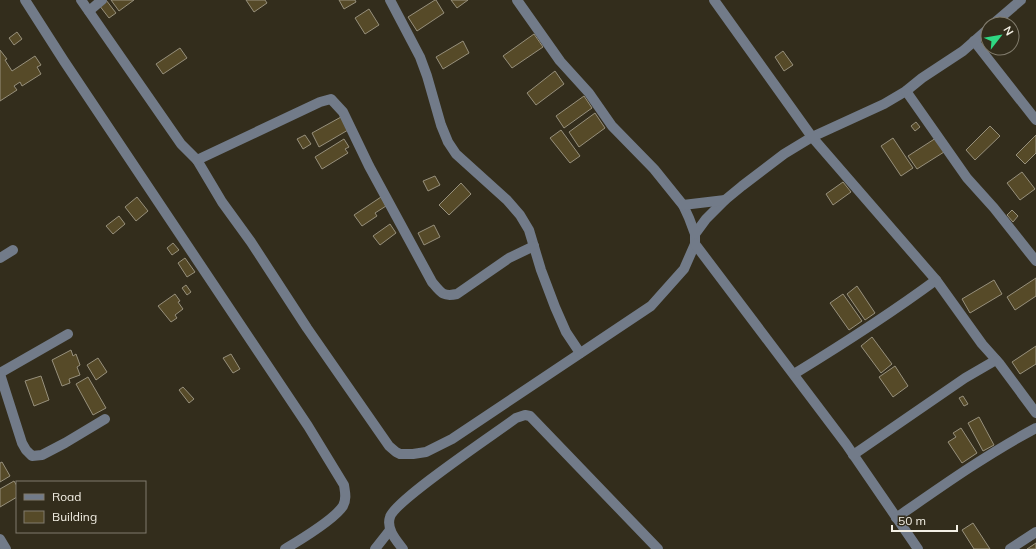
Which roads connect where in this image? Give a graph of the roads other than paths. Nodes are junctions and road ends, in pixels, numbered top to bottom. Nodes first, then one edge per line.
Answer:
1 (25, 0) edge
2 (81, 0) edge
3 (102, 0) edge
4 (390, 0) edge
5 (517, 0) edge
6 (714, 0) edge
7 (1020, 0) edge
8 (89, 11) junction
9 (1002, 16) edge
10 (980, 35) edge
11 (974, 41) junction
12 (906, 91) junction
13 (1036, 120) edge
14 (812, 137) junction
15 (197, 160) junction
16 (725, 200) junction
17 (683, 205) junction
18 (695, 239) junction
19 (534, 246) junction
20 (13, 250) dead end
21 (0, 258) edge
22 (1036, 261) edge
23 (936, 280) junction
24 (68, 334) dead end
25 (580, 353) junction
26 (996, 360) junction
27 (0, 374) edge
28 (794, 374) junction
29 (1036, 413) edge
30 (105, 419) dead end
31 (1036, 428) edge
32 (853, 455) junction
33 (896, 518) junction
34 (390, 530) junction
35 (1036, 532) edge
36 (0, 539) edge
37 (6, 549) edge
38 (285, 549) edge
39 (375, 549) edge
40 (403, 549) edge
41 (658, 549) edge
42 (918, 549) edge
43 (1010, 549) edge

1 - 38 street
2 - 8 street
3 - 8 street
4 - 19 street
5 - 17 street
6 - 14 street
7 - 9 street
8 - 15 street
10 - 11 street
11 - 12 street
11 - 13 street
12 - 14 street
12 - 22 street
14 - 16 street
14 - 23 street
15 - 19 street
15 - 25 street
16 - 17 street
16 - 18 street
17 - 18 street
18 - 25 street
18 - 28 street
19 - 25 street
20 - 21 street
23 - 26 street
23 - 28 street
24 - 27 street
26 - 29 street
26 - 32 street
27 - 30 street
28 - 32 street
31 - 33 street
32 - 33 street
33 - 42 street
34 - 39 street
34 - 40 street
34 - 41 street
35 - 43 street
36 - 37 street

